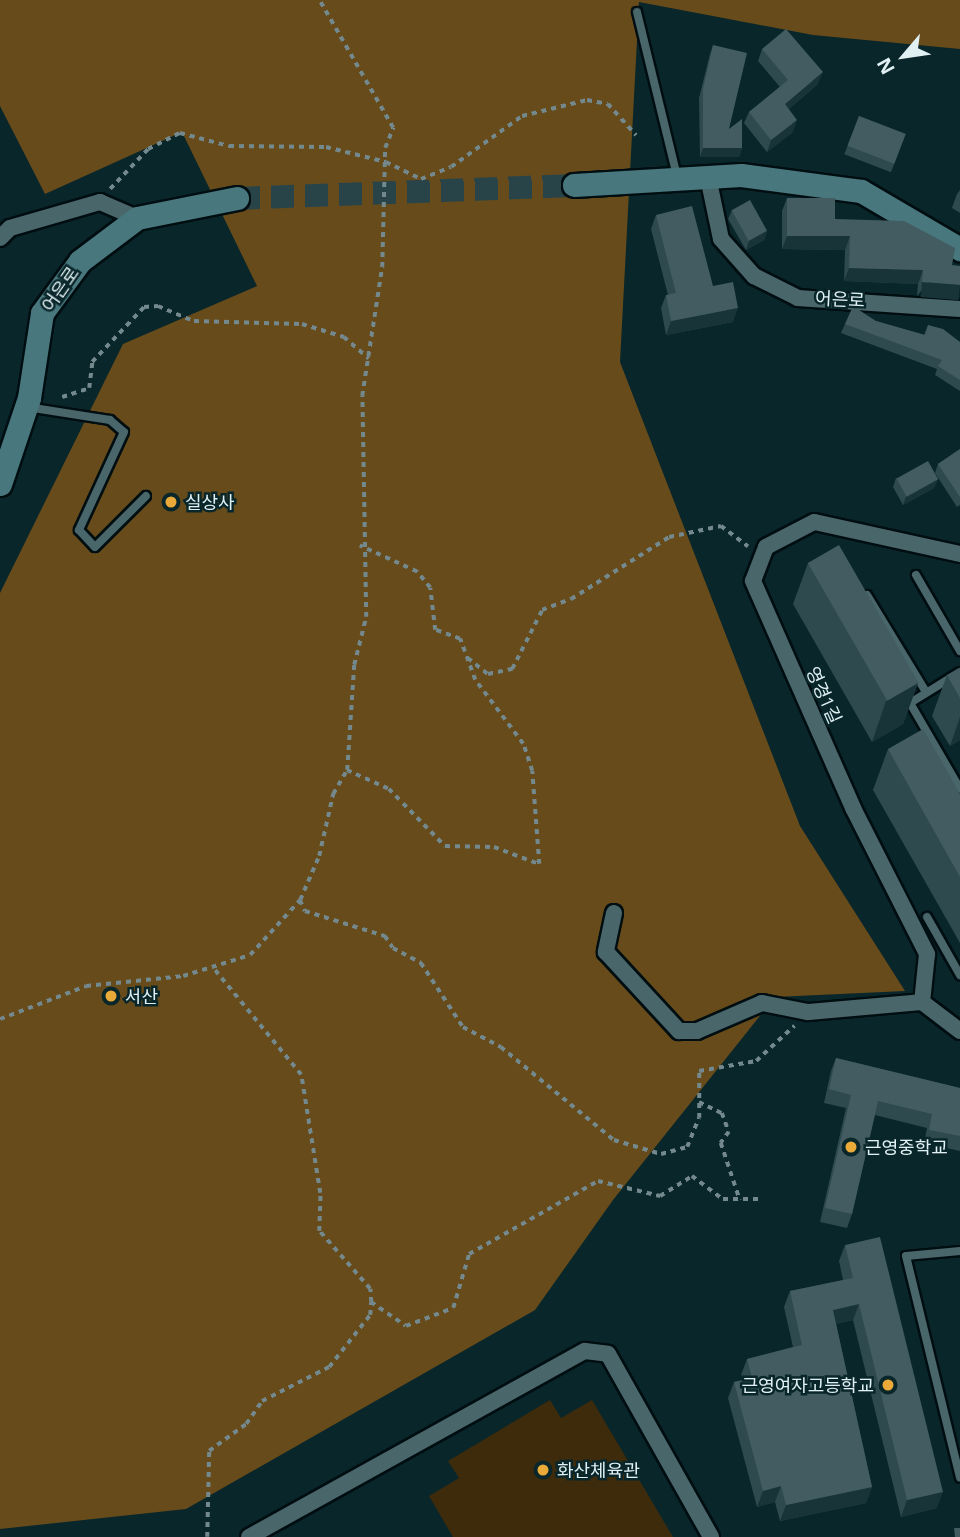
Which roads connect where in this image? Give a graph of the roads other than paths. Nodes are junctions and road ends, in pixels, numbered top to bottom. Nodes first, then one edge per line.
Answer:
1 (636, 12) dead end
2 (708, 177) junction
3 (677, 179) junction
4 (574, 185) tunnel mouth
5 (237, 198) tunnel mouth
6 (136, 218) junction
7 (0, 238) edge
8 (960, 249) edge
9 (960, 309) edge
10 (28, 402) junction
11 (0, 484) edge
12 (146, 496) dead end
13 (960, 554) edge
14 (916, 575) dead end
15 (867, 595) edge
16 (960, 651) edge
17 (960, 671) edge
18 (926, 692) junction
19 (957, 775) edge
20 (960, 789) edge
21 (614, 913) dead end
22 (926, 917) dead end
23 (960, 975) edge
24 (922, 1002) junction
25 (960, 1031) edge
26 (960, 1251) edge
27 (960, 1477) edge
28 (249, 1537) edge
29 (711, 1537) edge

1 - 3 lane
2 - 3 street
2 - 8 street
2 - 9 street, 어은로
3 - 4 street
5 - 6 street, 어은로
6 - 7 street
6 - 10 street, 어은로
10 - 11 street, 어은로
10 - 12 lane
13 - 24 street, 영경1길
14 - 16 lane
15 - 18 lane
17 - 18 lane
18 - 19 lane
19 - 20 lane
21 - 24 street
22 - 23 lane
24 - 25 street
26 - 27 lane
28 - 29 street

